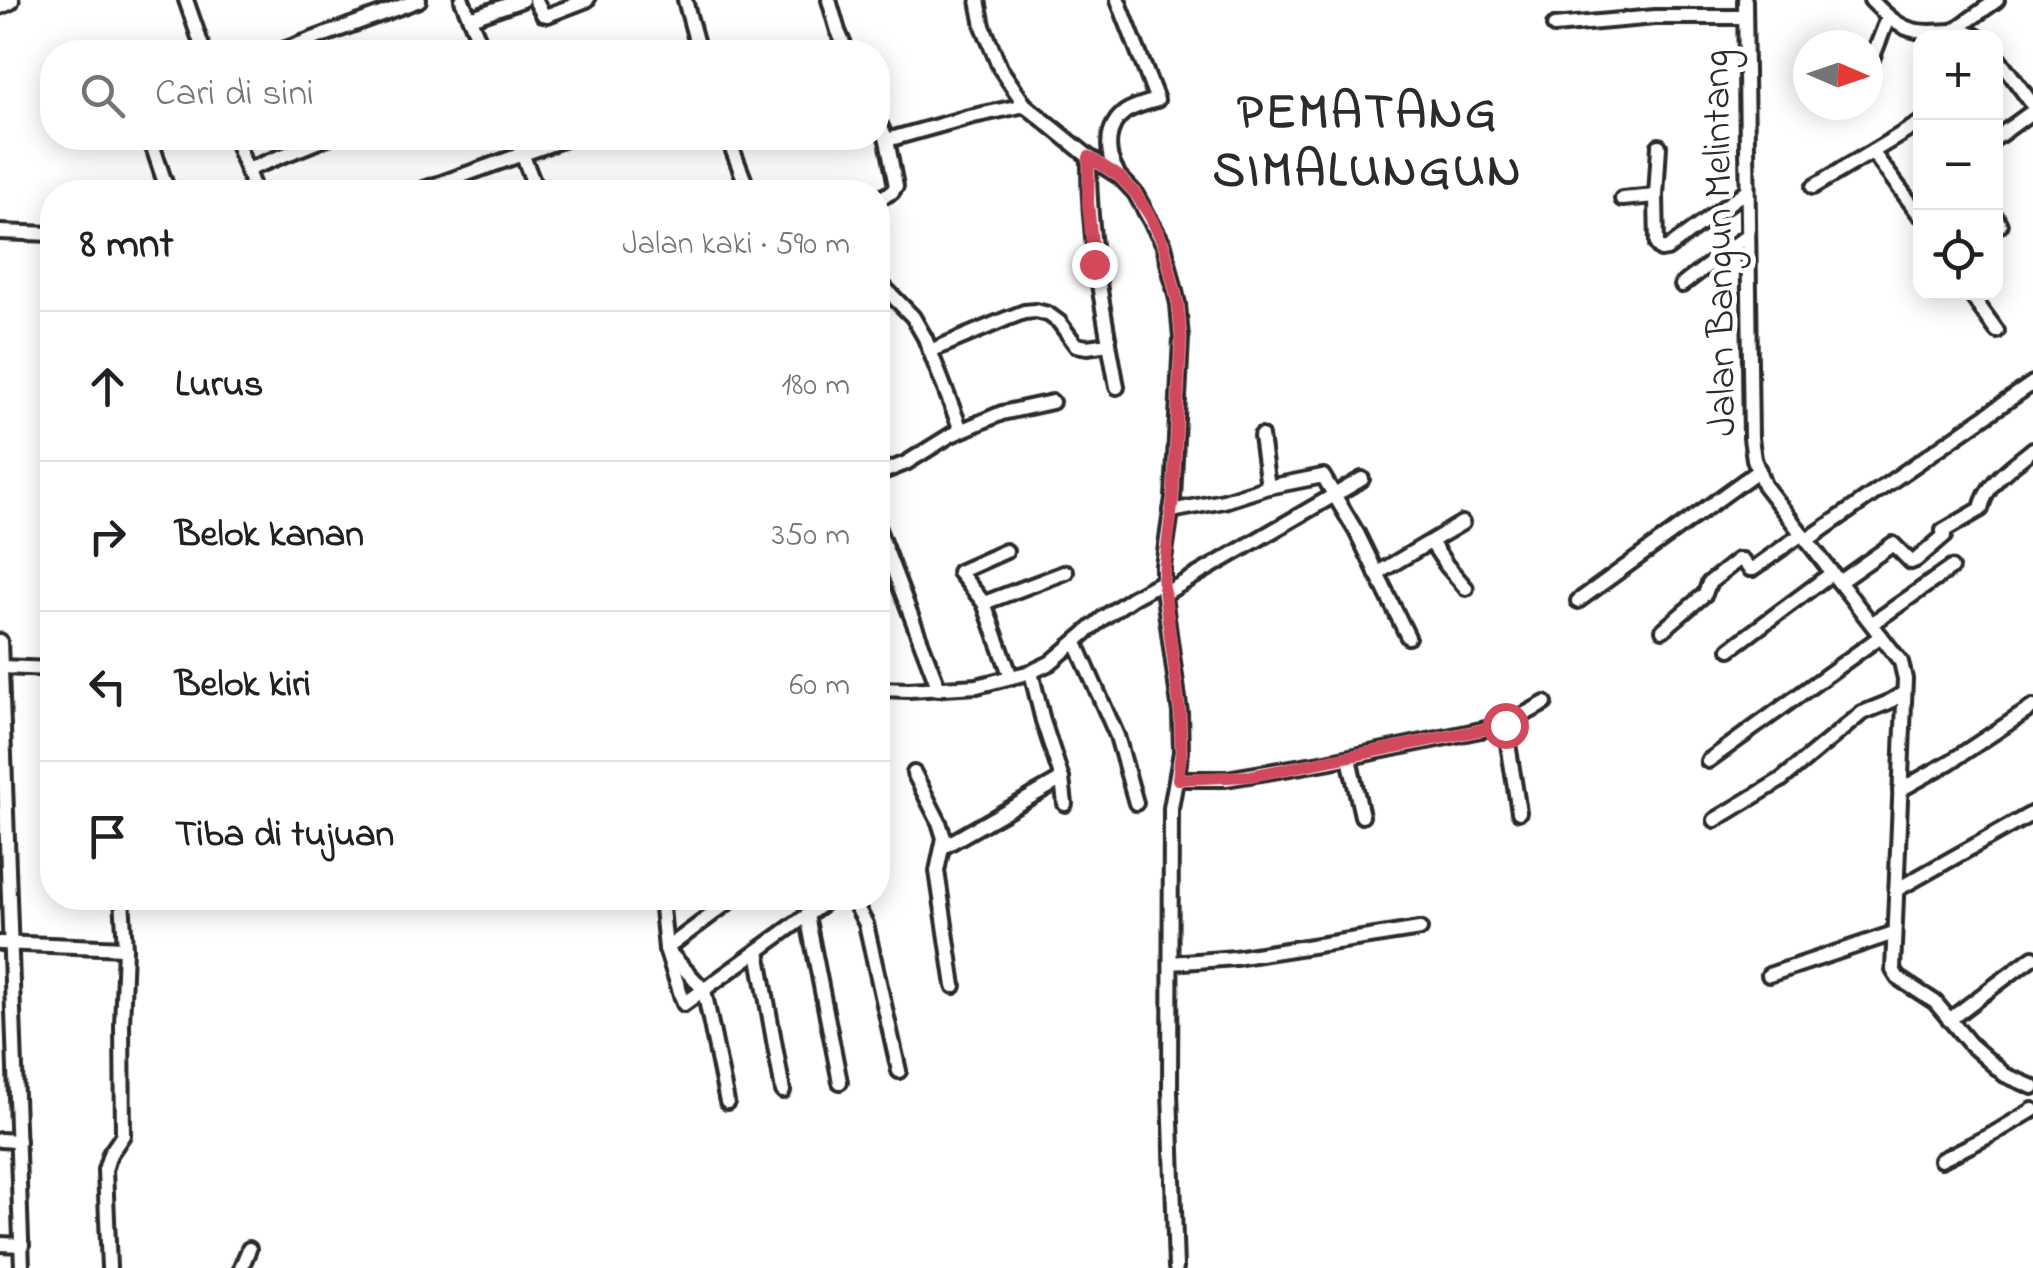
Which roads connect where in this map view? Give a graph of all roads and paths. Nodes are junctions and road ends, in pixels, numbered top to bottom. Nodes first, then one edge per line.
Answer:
1 (8, 0) edge
2 (186, 0) edge
3 (419, 0) edge
4 (462, 0) edge
5 (522, 0) edge
6 (535, 0) edge
7 (585, 0) edge
8 (686, 0) edge
9 (829, 0) edge
10 (978, 0) edge
11 (1118, 0) edge
12 (1745, 0) edge
13 (1871, 0) edge
14 (1998, 0) edge
15 (0, 4) edge
16 (470, 18) junction
17 (1745, 18) junction
18 (1888, 18) junction
19 (1554, 26) dead end
20 (1913, 30) edge
21 (1955, 30) edge
22 (1883, 31) edge
23 (200, 40) edge
24 (311, 40) edge
25 (479, 40) edge
26 (696, 40) edge
27 (842, 40) edge
28 (2003, 65) edge
29 (1025, 105) junction
30 (2033, 108) edge
31 (1913, 127) edge
32 (2003, 132) edge
33 (890, 139) edge
34 (1659, 146) dead end
35 (154, 150) edge
36 (239, 150) edge
37 (297, 150) edge
38 (520, 150) edge
39 (536, 150) edge
40 (732, 150) edge
41 (888, 150) edge
42 (1873, 153) junction
43 (522, 155) junction
44 (1089, 157) junction
45 (246, 170) junction
46 (1120, 177) junction
47 (164, 180) edge
48 (250, 180) edge
49 (450, 180) edge
50 (532, 180) edge
51 (744, 180) edge
52 (1813, 186) dead end
53 (1748, 190) junction
54 (890, 193) edge
55 (1656, 196) junction
56 (1622, 199) dead end
57 (1916, 210) edge
58 (0, 232) edge
59 (40, 234) edge
60 (1748, 235) junction
61 (1682, 285) dead end
62 (890, 293) edge
63 (1976, 300) edge
64 (1997, 331) dead end
65 (1110, 344) junction
66 (930, 351) junction
67 (2033, 382) edge
68 (1118, 387) dead end
69 (1052, 402) dead end
70 (961, 430) junction
71 (1261, 436) dead end
72 (2033, 449) edge
73 (890, 470) edge
74 (1759, 470) junction
75 (1362, 479) dead end
76 (1268, 487) junction
77 (1336, 496) junction
78 (1171, 511) junction
79 (1462, 523) dead end
80 (1804, 537) junction
81 (1431, 542) junction
82 (1006, 551) dead end
83 (890, 560) edge
84 (1951, 568) dead end
85 (1066, 572) dead end
86 (1376, 574) junction
87 (1836, 578) junction
88 (1164, 587) junction
89 (1466, 588) dead end
90 (1578, 600) dead end
91 (984, 603) junction
92 (1873, 623) junction
93 (1663, 630) dead end
94 (1881, 636) junction
95 (1408, 637) dead end
96 (0, 641) edge
97 (1076, 643) junction
98 (1730, 650) dead end
99 (1, 667) edge
100 (40, 669) edge
101 (1031, 672) junction
102 (1011, 677) junction
103 (890, 689) edge
104 (939, 690) junction
105 (1904, 693) junction
106 (1545, 702) dead end
107 (2033, 707) edge
108 (1505, 725) junction
109 (2, 737) edge
110 (1348, 758) junction
111 (1708, 760) dead end
112 (914, 774) dead end
113 (1062, 779) junction
114 (1178, 779) junction
115 (1900, 790) junction
116 (1136, 803) dead end
117 (1065, 804) dead end
118 (1519, 812) dead end
119 (2033, 813) edge
120 (1362, 816) dead end
121 (1715, 820) dead end
122 (4, 844) edge
123 (943, 846) junction
124 (1896, 890) junction
125 (123, 910) edge
126 (662, 910) edge
127 (718, 910) edge
128 (815, 910) edge
129 (858, 910) edge
130 (807, 916) junction
131 (1420, 928) dead end
132 (1894, 933) junction
133 (5, 943) edge
134 (125, 948) junction
135 (666, 948) junction
136 (758, 951) junction
137 (2033, 958) edge
138 (1171, 963) junction
139 (1769, 976) dead end
140 (954, 986) dead end
141 (704, 990) junction
142 (1949, 1020) junction
143 (7, 1041) edge
144 (899, 1072) dead end
145 (840, 1082) dead end
146 (2033, 1087) edge
147 (782, 1091) dead end
148 (727, 1102) dead end
149 (2033, 1110) edge
150 (0, 1140) edge
151 (18, 1140) junction
152 (1940, 1160) dead end
153 (0, 1244) edge
154 (22, 1245) junction
155 (249, 1249) dead end
156 (22, 1268) edge
157 (109, 1268) edge
158 (241, 1268) edge
159 (1176, 1268) edge

1 - 15 main road
2 - 23 street
3 - 24 street
4 - 16 street
5 - 16 street
6 - 7 street
8 - 26 street
9 - 27 street
10 - 29 street
11 - 46 street
12 - 17 street, Jalan Bangun Melintang
13 - 18 street
14 - 21 street
16 - 25 street
17 - 19 street
17 - 53 street, Jalan Bangun Melintang
18 - 20 street
18 - 22 street
28 - 30 street
29 - 33 street
29 - 44 street
30 - 32 street
31 - 42 street
34 - 55 street
35 - 47 street
36 - 45 street
37 - 45 street
38 - 43 street
39 - 43 street
40 - 51 street
41 - 54 street
42 - 52 street
42 - 57 street
43 - 49 street
43 - 50 street
44 - 46 street
44 - 65 street
45 - 48 street
46 - 78 street
53 - 55 street
53 - 60 street, Jalan Bangun Melintang
55 - 56 street
58 - 59 street
60 - 61 street
60 - 74 street, Jalan Bangun Melintang
62 - 66 street
63 - 64 street
65 - 66 street
65 - 68 street
66 - 70 street
67 - 80 street
69 - 70 street
70 - 73 street
71 - 76 street
72 - 87 street
74 - 80 street, Jalan Bangun Melintang
74 - 90 street
75 - 77 street
76 - 77 street
76 - 78 street
77 - 86 street
77 - 88 street
78 - 88 street
79 - 81 street
80 - 87 street, Jalan Bangun Melintang
80 - 93 street
81 - 86 street
81 - 89 street
82 - 91 street
83 - 104 street
84 - 92 street
85 - 91 street
86 - 95 street
87 - 92 street, Jalan Bangun Melintang
87 - 98 street
88 - 97 street
88 - 114 street
91 - 102 street
92 - 94 street, Jalan Bangun Melintang
94 - 105 street, Jalan Bangun Melintang
94 - 111 street
96 - 99 street
97 - 101 street
97 - 116 street
99 - 100 street
99 - 109 street
101 - 102 street
101 - 113 street
102 - 104 street
103 - 104 street
105 - 115 street, Jalan Bangun Melintang
105 - 121 street
106 - 108 street
107 - 115 street
108 - 110 street
108 - 118 street
109 - 122 street
110 - 114 street
110 - 120 street
112 - 123 street
113 - 117 street
113 - 123 street
114 - 138 street
115 - 124 street, Jalan Bangun Melintang
119 - 124 street
122 - 133 street
123 - 140 street
124 - 132 street, Jalan Bangun Melintang
125 - 134 street
126 - 135 street
127 - 135 street
128 - 130 street
129 - 144 street
130 - 136 street
130 - 145 street
131 - 138 street
132 - 139 street
132 - 142 street, Jalan Bangun Melintang
133 - 134 street
133 - 143 street
134 - 157 street
135 - 141 street
135 - 141 street
136 - 141 street
136 - 147 street
137 - 142 street
138 - 159 street
141 - 148 street
142 - 146 street, Jalan Bangun Melintang
143 - 151 street
149 - 152 street
150 - 151 street
151 - 154 street
153 - 154 street
154 - 156 street
155 - 158 street

